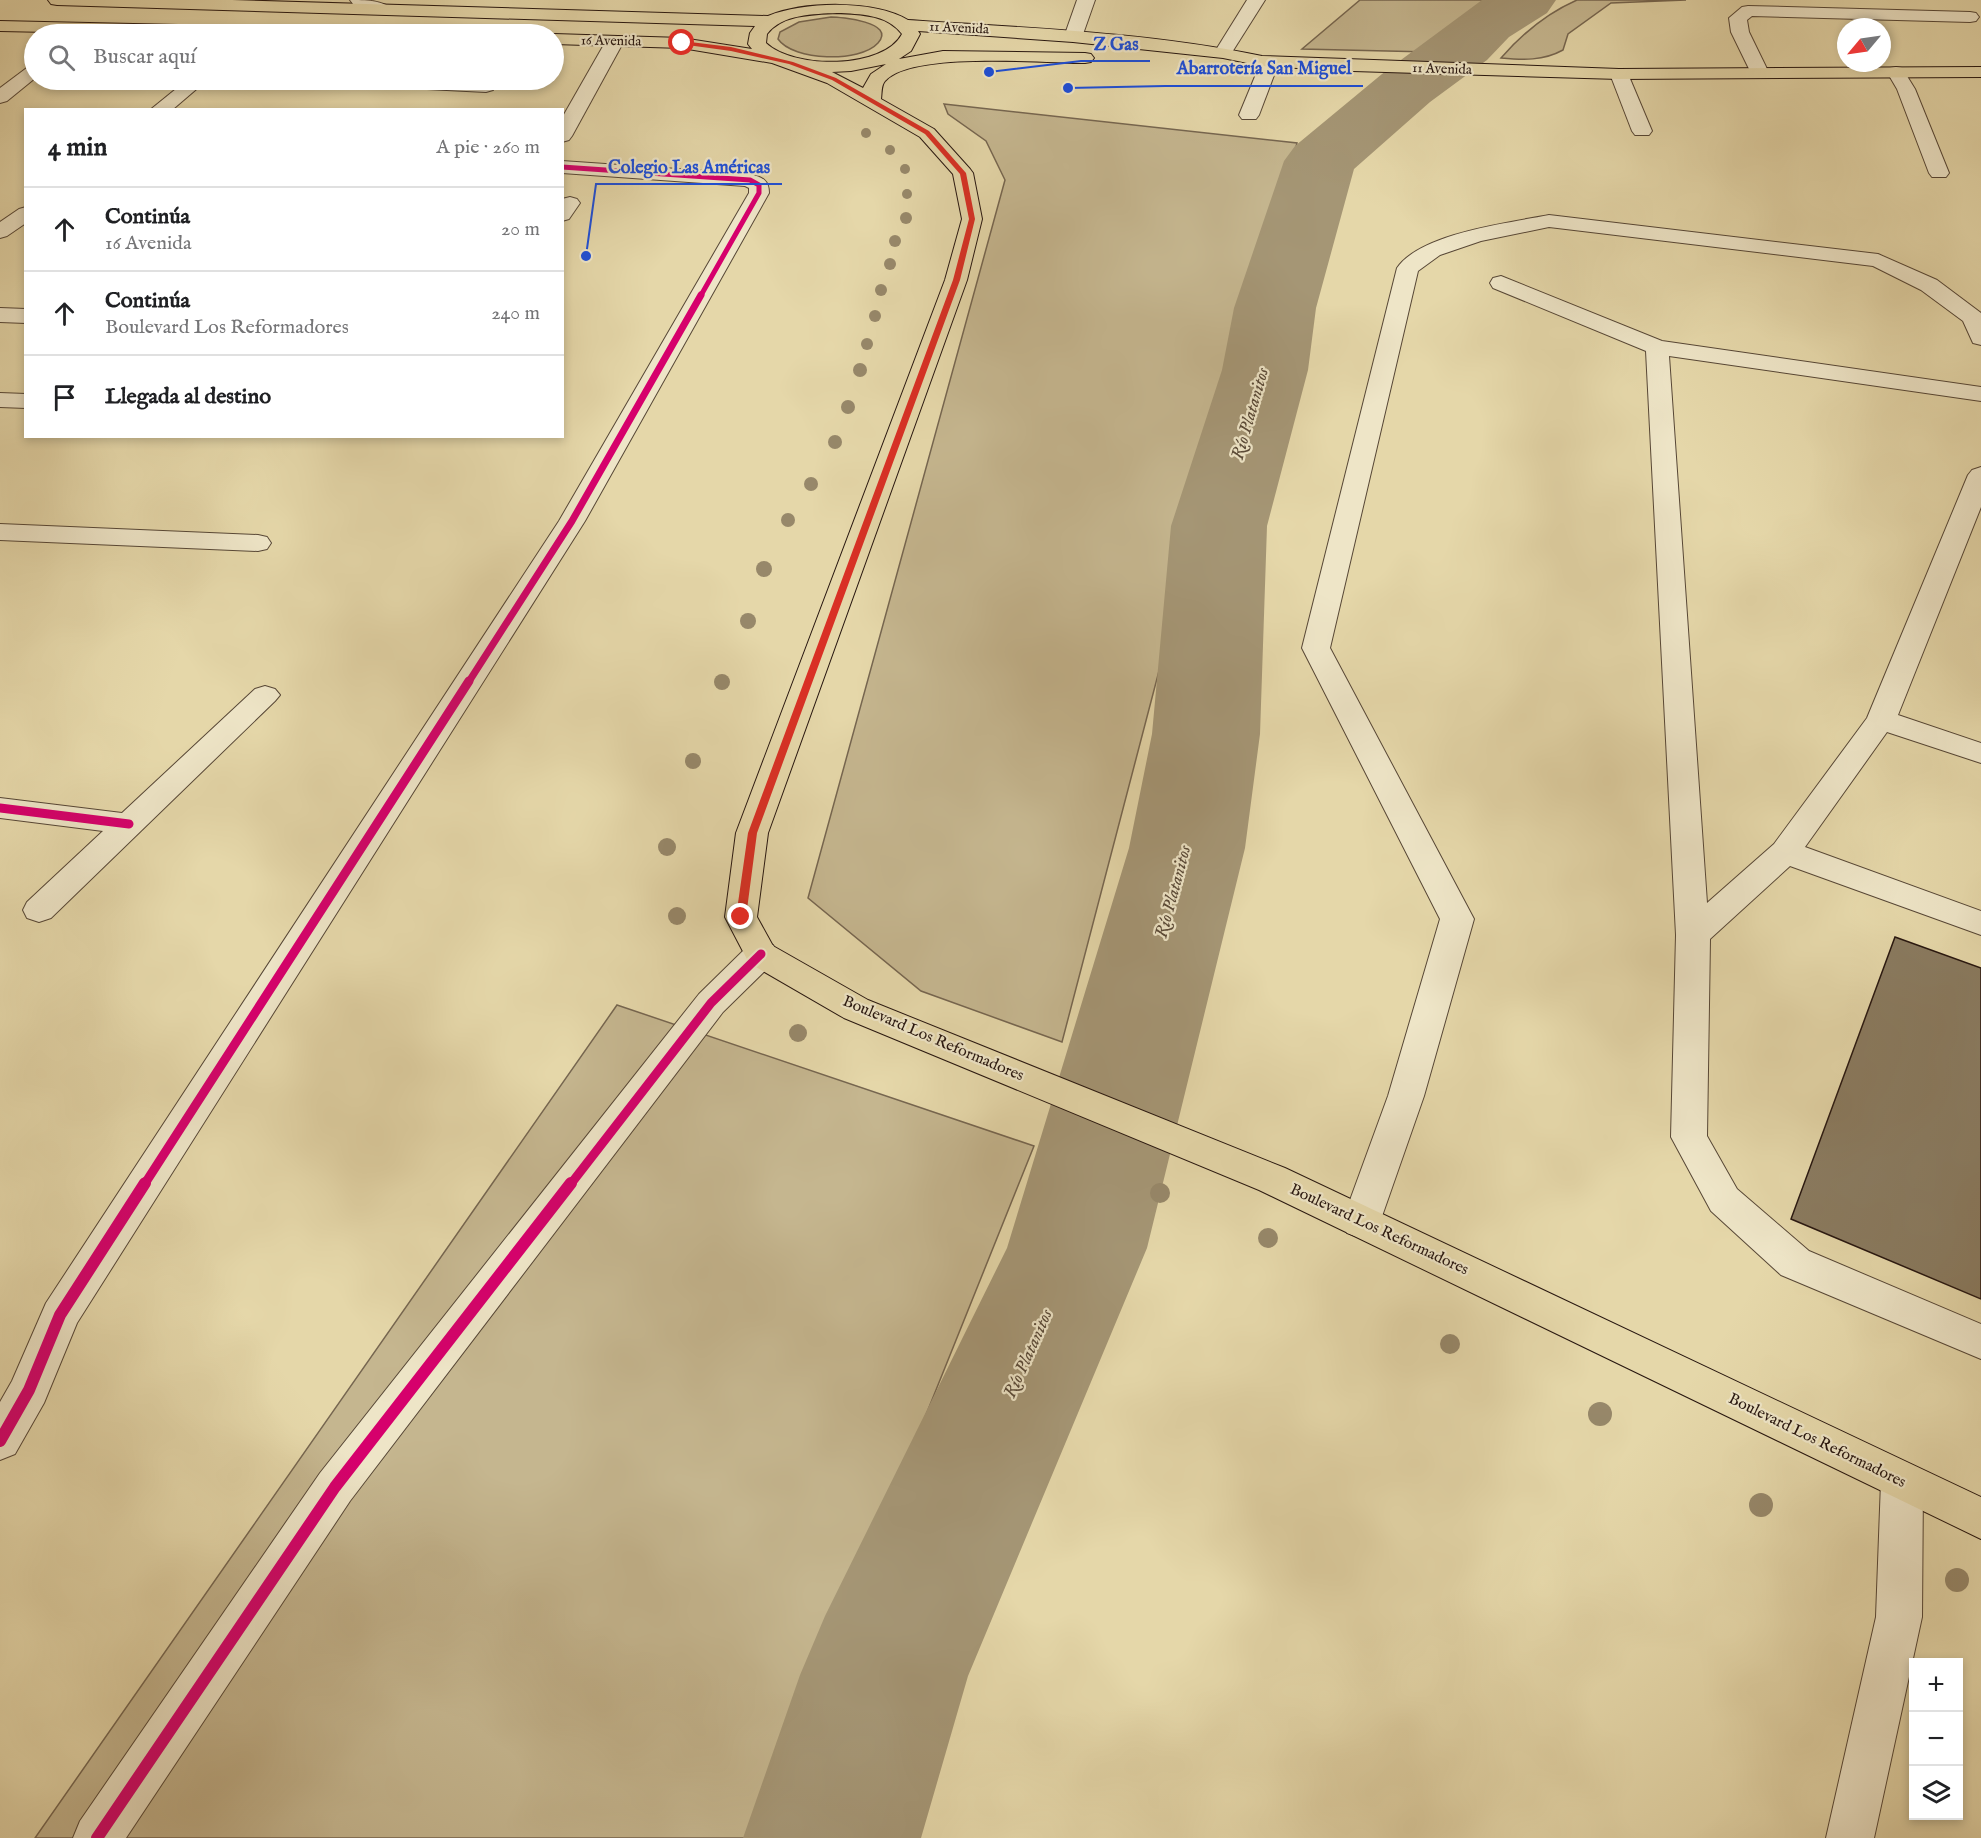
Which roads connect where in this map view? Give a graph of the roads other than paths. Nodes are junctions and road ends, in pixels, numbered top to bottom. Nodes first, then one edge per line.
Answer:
1 (57, 0) edge
2 (359, 0) edge
3 (864, 0) edge
4 (1086, 0) edge
5 (1256, 0) edge
6 (1958, 0) edge
7 (208, 2) edge
8 (916, 7) dead end
9 (811, 9) junction
10 (384, 10) junction
11 (772, 21) junction
12 (903, 23) junction
13 (1976, 24) edge
14 (0, 26) edge
15 (24, 27) edge
16 (1073, 37) junction
17 (564, 39) edge
18 (615, 41) junction
19 (1223, 53) junction
20 (783, 60) junction
21 (1266, 62) junction
22 (1896, 72) junction
23 (1981, 72) edge
24 (1760, 73) junction
25 (1619, 74) junction
26 (24, 79) edge
27 (185, 90) edge
28 (482, 90) edge
29 (0, 97) edge
30 (872, 99) junction
31 (473, 102) dead end
32 (162, 108) edge
33 (1249, 115) dead end
34 (1642, 131) dead end
35 (564, 132) edge
36 (564, 167) edge
37 (1939, 173) dead end
38 (24, 214) edge
39 (0, 232) edge
40 (1501, 283) dead end
41 (0, 315) edge
42 (24, 316) edge
43 (1981, 338) edge
44 (1657, 347) junction
45 (1976, 385) edge
46 (0, 400) edge
47 (24, 401) edge
48 (1981, 475) edge
49 (0, 532) edge
50 (258, 543) dead end
51 (265, 695) dead end
52 (1881, 720) junction
53 (1981, 753) edge
54 (0, 808) edge
55 (129, 824) junction
56 (1785, 852) junction
57 (39, 910) dead end
58 (1981, 923) edge
59 (1693, 935) junction
60 (761, 954) junction
61 (1361, 1222) junction
62 (1981, 1342) edge
63 (0, 1442) edge
64 (1902, 1482) junction
65 (1981, 1519) edge
66 (97, 1838) edge
67 (1850, 1838) edge

1 - 7 main road, 16 Avenida
2 - 10 street
3 - 9 main road
4 - 16 street
5 - 19 street
6 - 13 street
7 - 10 main road, 16 Avenida
8 - 12 main road
9 - 11 main road, 16 Avenida
9 - 12 main road, 11 Avenida
10 - 11 main road, 16 Avenida
11 - 20 main road
12 - 16 main road, 11 Avenida
12 - 20 main road
13 - 24 street
14 - 15 main road
16 - 19 main road, 11 Avenida
17 - 18 main road, 16 Avenida
18 - 20 main road, 16 Avenida
18 - 35 street
19 - 21 main road, 11 Avenida
20 - 30 main road
21 - 25 main road, 11 Avenida
21 - 30 main road
21 - 33 street
22 - 23 main road, 11 Avenida
22 - 24 main road, 11 Avenida
22 - 37 street
24 - 25 main road, 11 Avenida
25 - 34 street
26 - 29 street
27 - 32 street
28 - 31 street
30 - 60 main road
36 - 63 street
38 - 39 street
40 - 44 street
41 - 42 street
43 - 61 street
44 - 45 street
44 - 59 street
46 - 47 street
48 - 52 street
49 - 50 street
51 - 55 street
52 - 53 street
52 - 56 street
54 - 55 street
55 - 57 street
56 - 58 street
56 - 59 street
59 - 62 street
60 - 61 main road, Boulevard Los Reformadores
60 - 66 street
61 - 64 main road, Boulevard Los Reformadores
64 - 65 main road, Boulevard Los Reformadores
64 - 67 street

